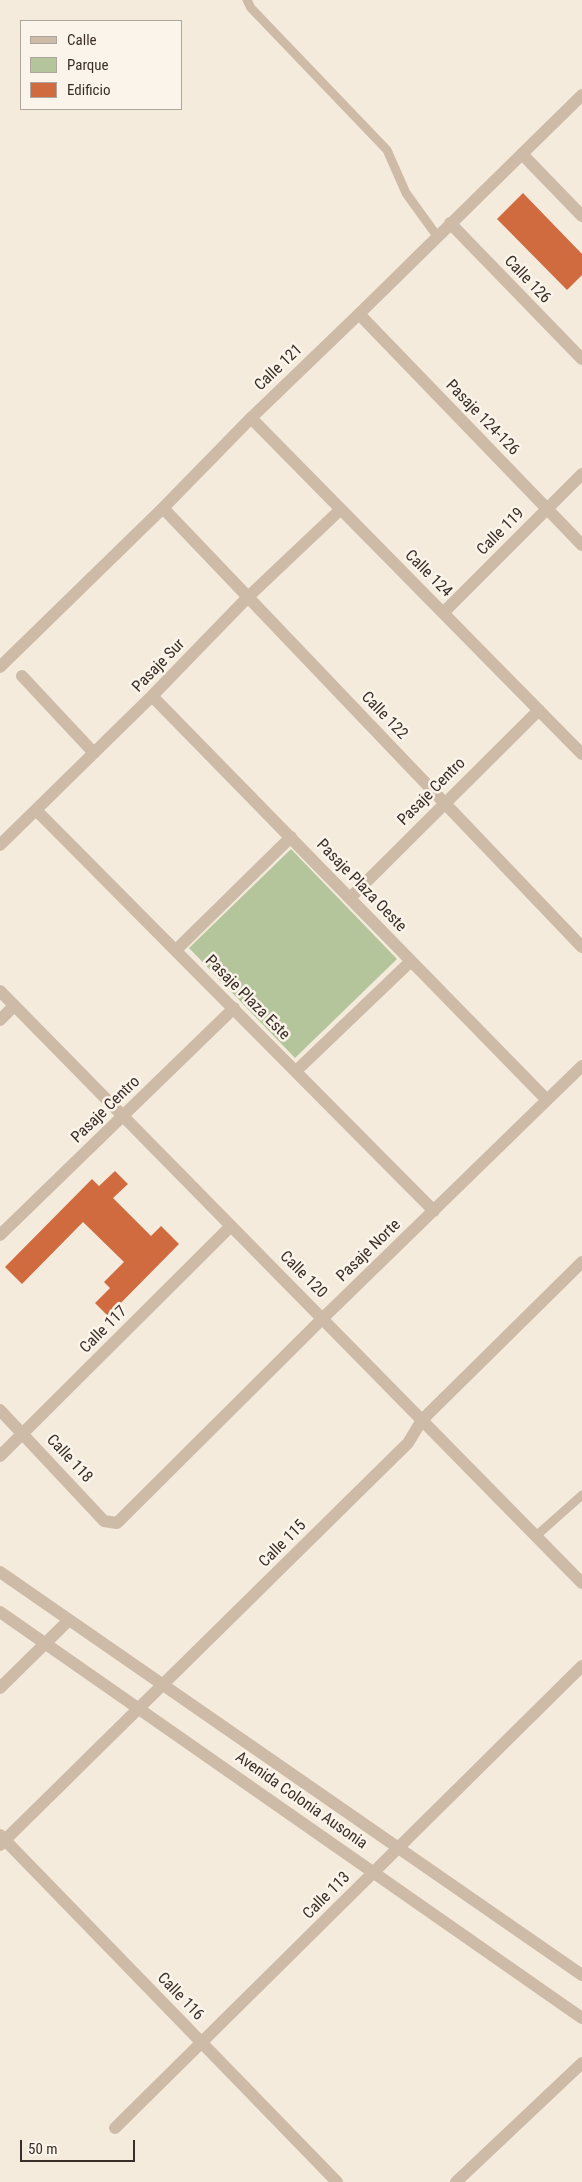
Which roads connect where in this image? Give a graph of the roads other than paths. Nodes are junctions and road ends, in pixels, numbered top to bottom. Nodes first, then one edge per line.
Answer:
1 (247, 0) edge
2 (582, 95) edge
3 (522, 154) junction
4 (582, 216) edge
5 (450, 223) junction
6 (437, 236) junction
7 (359, 314) junction
8 (582, 358) edge
9 (251, 418) junction
10 (582, 474) edge
11 (163, 508) junction
12 (341, 509) junction
13 (547, 509) junction
14 (582, 545) edge
15 (248, 597) junction
16 (443, 613) junction
17 (0, 667) edge
18 (22, 676) dead end
19 (152, 696) junction
20 (539, 710) junction
21 (94, 753) junction
22 (582, 754) edge
23 (444, 802) junction
24 (36, 810) junction
25 (291, 837) junction
26 (0, 845) edge
27 (350, 898) junction
28 (582, 947) edge
29 (176, 950) junction
30 (411, 961) junction
31 (0, 991) edge
32 (14, 1006) junction
33 (234, 1008) junction
34 (0, 1020) edge
35 (582, 1066) edge
36 (296, 1071) junction
37 (547, 1100) junction
38 (123, 1116) junction
39 (434, 1211) junction
40 (231, 1226) junction
41 (0, 1235) edge
42 (582, 1262) edge
43 (322, 1319) junction
44 (0, 1410) edge
45 (422, 1420) junction
46 (23, 1434) junction
47 (0, 1456) edge
48 (582, 1495) edge
49 (117, 1524) joint
50 (536, 1536) junction
51 (0, 1572) edge
52 (582, 1583) edge
53 (0, 1612) edge
54 (69, 1620) junction
55 (45, 1642) junction
56 (582, 1666) edge
57 (162, 1685) junction
58 (0, 1688) edge
59 (139, 1708) junction
60 (2, 1840) edge
61 (399, 1848) junction
62 (374, 1872) junction
63 (582, 1975) edge
64 (582, 2018) edge
65 (201, 2042) junction
66 (582, 2063) edge
67 (115, 2128) dead end
68 (337, 2182) edge
69 (456, 2182) edge

1 - 6 lane
2 - 3 street, Calle 121
3 - 4 street
3 - 5 street, Calle 121
5 - 6 street, Calle 121
5 - 8 street, Calle 126
6 - 7 street, Calle 121
7 - 9 street, Calle 121
7 - 13 street, Pasaje 124-126
9 - 11 street, Calle 121
9 - 12 street, Calle 124
10 - 13 street, Calle 119
11 - 15 street, Calle 122
11 - 17 street, Calle 121
12 - 15 street, Pasaje Sur
12 - 16 street, Calle 124
13 - 14 street, Pasaje 124-126
13 - 16 street, Calle 119
15 - 19 street, Pasaje Sur
15 - 23 street, Calle 122
16 - 20 street, Calle 124
18 - 21 street
19 - 21 street, Pasaje Sur
19 - 25 street, Pasaje Plaza Oeste
20 - 22 street, Calle 124
20 - 23 street, Pasaje Centro
21 - 24 street, Pasaje Sur
23 - 27 street, Pasaje Centro
23 - 28 street, Calle 122
24 - 26 street, Pasaje Sur
24 - 29 street, Pasaje Plaza Este
25 - 27 street, Pasaje Plaza Oeste
25 - 29 street
27 - 30 street, Pasaje Plaza Oeste
29 - 33 street, Pasaje Plaza Este
30 - 36 street
30 - 37 street, Pasaje Plaza Oeste
31 - 32 street, Calle 120
32 - 34 street
32 - 38 street, Calle 120
33 - 36 street, Pasaje Plaza Este
33 - 38 street, Pasaje Centro
35 - 37 street, Pasaje Norte
36 - 39 street, Pasaje Plaza Este
37 - 39 street, Pasaje Norte
38 - 40 street, Calle 120
38 - 41 street, Pasaje Centro
39 - 43 street, Pasaje Norte
40 - 43 street, Calle 120
40 - 46 street, Calle 117
42 - 45 street, Calle 115
43 - 45 street, Calle 120
43 - 49 street, Pasaje Norte
44 - 46 street, Calle 118
45 - 50 street, Calle 120
45 - 57 street, Calle 115
46 - 47 street, Calle 117
46 - 49 street, Calle 118
48 - 50 lane
50 - 52 street, Calle 120
51 - 54 street, Avenida Colonia Ausonia
53 - 55 street, Avenida Colonia Ausonia
54 - 55 street
54 - 57 street, Avenida Colonia Ausonia
55 - 58 street
55 - 59 street, Avenida Colonia Ausonia
56 - 61 street, Calle 113
57 - 59 street, Calle 115
57 - 61 street, Avenida Colonia Ausonia
59 - 60 street, Calle 115
59 - 62 street, Avenida Colonia Ausonia
60 - 65 street, Calle 116
61 - 62 street, Calle 113
61 - 63 street, Avenida Colonia Ausonia
62 - 64 street, Avenida Colonia Ausonia
62 - 65 street, Calle 113
65 - 67 street, Calle 113
65 - 68 street, Calle 116
66 - 69 street

